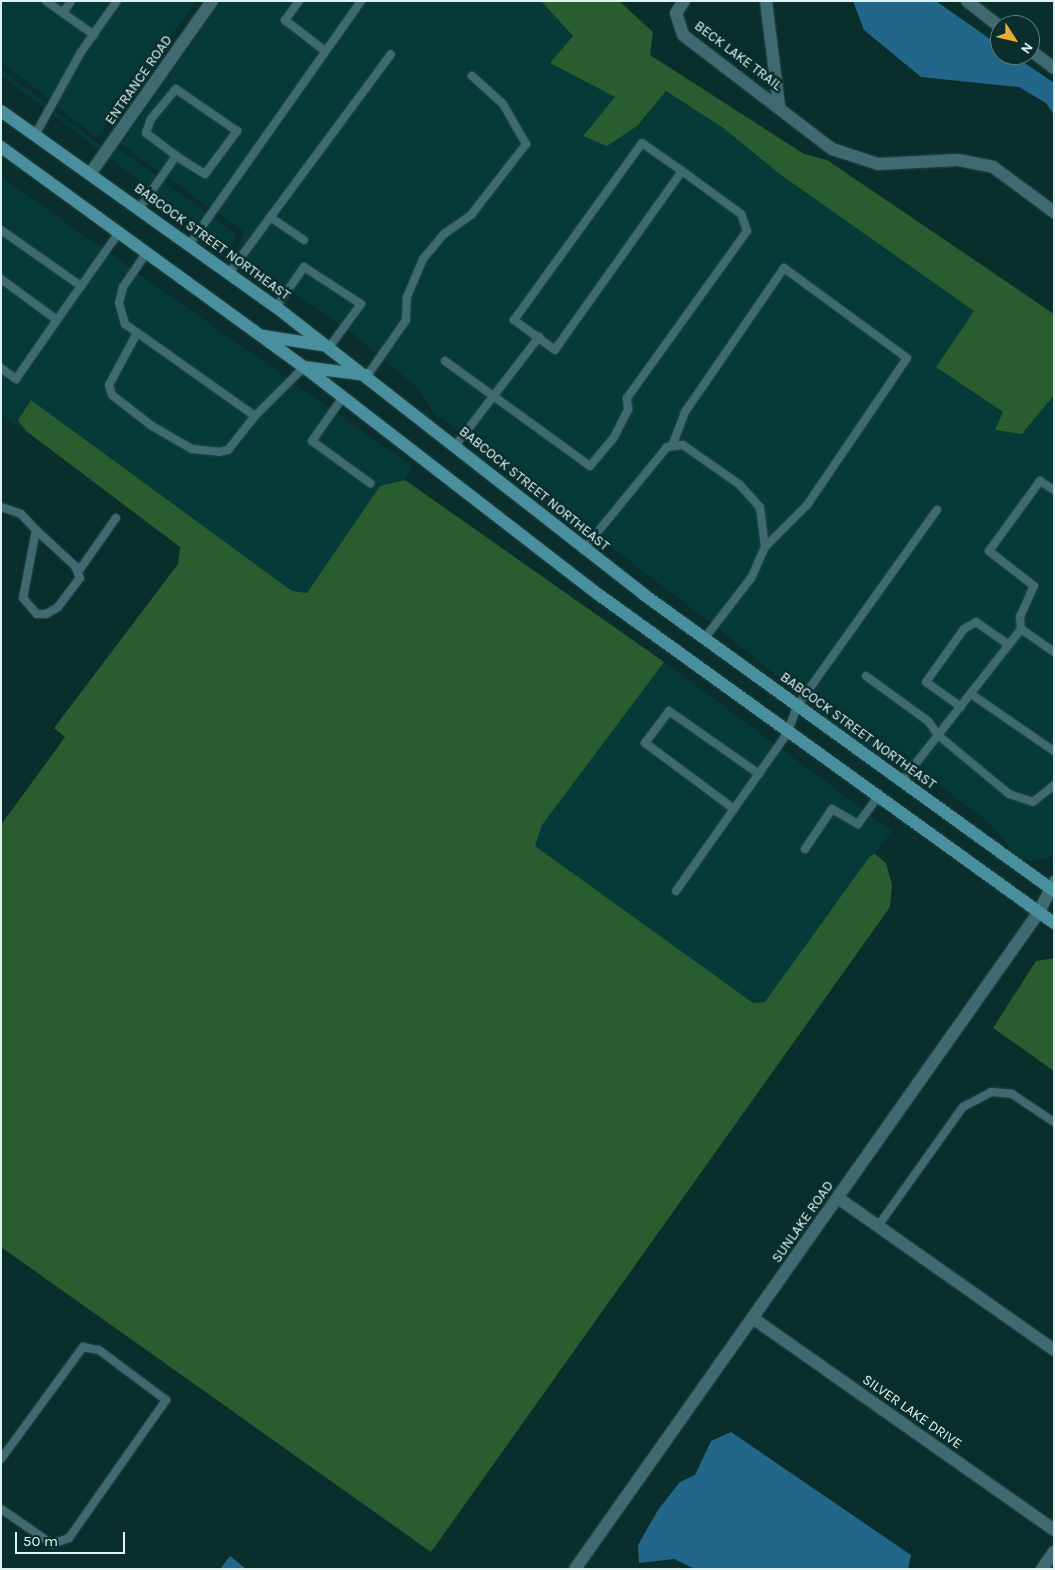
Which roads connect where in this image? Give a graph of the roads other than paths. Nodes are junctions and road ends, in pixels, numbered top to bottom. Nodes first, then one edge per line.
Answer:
1 (46, 1) edge
2 (71, 1) edge
3 (118, 1) edge
4 (212, 1) edge
5 (299, 1) edge
6 (361, 1) edge
7 (684, 1) edge
8 (766, 1) edge
9 (967, 1) edge
10 (63, 13) junction
11 (990, 19) edge
12 (94, 35) junction
13 (326, 52) junction
14 (391, 54) dead end
15 (1040, 58) edge
16 (1054, 68) edge
17 (472, 76) dead end
18 (779, 106) junction
19 (1, 111) edge
20 (35, 135) junction
21 (1, 147) edge
22 (176, 156) junction
23 (682, 171) junction
24 (90, 174) junction
25 (139, 209) junction
26 (1054, 212) edge
27 (270, 217) junction
28 (1, 230) edge
29 (120, 231) junction
30 (304, 240) dead end
31 (189, 245) junction
32 (147, 252) junction
33 (229, 273) junction
34 (1, 279) edge
35 (81, 286) junction
36 (276, 307) junction
37 (57, 320) junction
38 (137, 333) junction
39 (261, 335) junction
40 (539, 337) junction
41 (330, 346) junction
42 (445, 361) dead end
43 (304, 367) junction
44 (1, 368) edge
45 (367, 376) junction
46 (493, 395) junction
47 (343, 397) junction
48 (255, 416) junction
49 (455, 446) junction
50 (672, 446) junction
51 (370, 483) dead end
52 (1054, 490) edge
53 (1, 507) edge
54 (937, 510) dead end
55 (116, 518) dead end
56 (36, 530) junction
57 (765, 547) junction
58 (583, 550) junction
59 (78, 572) junction
60 (1021, 629) junction
61 (704, 639) junction
62 (1009, 645) junction
63 (1054, 652) edge
64 (866, 676) dead end
65 (971, 694) junction
66 (797, 706) junction
67 (961, 707) junction
68 (788, 732) junction
69 (939, 736) junction
70 (1054, 751) edge
71 (759, 774) junction
72 (902, 781) junction
73 (1054, 785) edge
74 (878, 796) junction
75 (734, 809) junction
76 (805, 849) dead end
77 (1052, 887) edge
78 (676, 891) dead end
79 (1039, 912) junction
80 (1054, 923) edge
81 (1054, 1122) edge
82 (838, 1198) junction
83 (878, 1226) junction
84 (754, 1318) junction
85 (1054, 1350) edge
86 (1, 1459) edge
87 (1, 1510) edge
88 (1054, 1530) edge
89 (1054, 1552) edge
90 (576, 1569) edge
91 (1042, 1569) edge

1 - 10 lane
2 - 10 lane
3 - 12 lane
4 - 24 street, ENTRANCE ROAD
5 - 13 lane
6 - 13 lane
7 - 18 street, BECK LAKE TRAIL
8 - 18 street, BECK LAKE TRAIL
9 - 11 street
10 - 12 lane
12 - 20 lane
13 - 31 lane
14 - 27 lane
15 - 16 street
17 - 45 lane
18 - 26 street, BECK LAKE TRAIL
19 - 20 main road, BABCOCK STREET NORTHEAST
20 - 24 main road, BABCOCK STREET NORTHEAST
21 - 29 main road
22 - 22 lane
22 - 25 lane
23 - 40 lane
23 - 40 lane
23 - 46 lane
24 - 25 main road, BABCOCK STREET NORTHEAST
25 - 31 main road, BABCOCK STREET NORTHEAST
27 - 30 lane
27 - 33 lane
28 - 35 lane
29 - 32 main road
29 - 35 lane
31 - 33 main road, BABCOCK STREET NORTHEAST
32 - 38 lane
32 - 39 main road
33 - 36 main road, BABCOCK STREET NORTHEAST
34 - 37 lane
35 - 37 lane
36 - 41 main road, BABCOCK STREET NORTHEAST
36 - 41 lane
37 - 44 lane
38 - 48 lane
38 - 48 lane
39 - 41 main road
39 - 43 main road
40 - 46 lane
41 - 45 main road, BABCOCK STREET NORTHEAST
42 - 46 lane
43 - 45 main road
43 - 47 main road
43 - 48 lane
45 - 49 main road, BABCOCK STREET NORTHEAST
46 - 49 lane
47 - 51 lane
47 - 68 main road
49 - 58 main road, BABCOCK STREET NORTHEAST
50 - 57 lane
50 - 57 lane
50 - 58 lane
52 - 60 lane
53 - 56 lane
54 - 66 lane
55 - 59 lane
56 - 59 lane
56 - 59 lane
57 - 61 lane
58 - 61 main road, BABCOCK STREET NORTHEAST
60 - 62 lane
60 - 63 lane
61 - 66 main road, BABCOCK STREET NORTHEAST
62 - 65 lane
62 - 67 lane
64 - 69 lane
65 - 67 lane
65 - 70 lane
66 - 68 lane
66 - 72 main road, BABCOCK STREET NORTHEAST
67 - 69 lane
68 - 71 lane
68 - 74 main road
69 - 72 lane
69 - 73 lane
71 - 75 lane
71 - 75 lane
72 - 77 main road, BABCOCK STREET NORTHEAST
74 - 76 lane
74 - 79 main road
75 - 78 lane
77 - 79 street, SUNLAKE ROAD
79 - 80 main road
79 - 82 street, SUNLAKE ROAD
81 - 83 lane
82 - 83 street
82 - 84 street, SUNLAKE ROAD
83 - 85 street
84 - 88 street, SILVER LAKE DRIVE
84 - 90 street, SUNLAKE ROAD
86 - 87 lane
89 - 91 street

